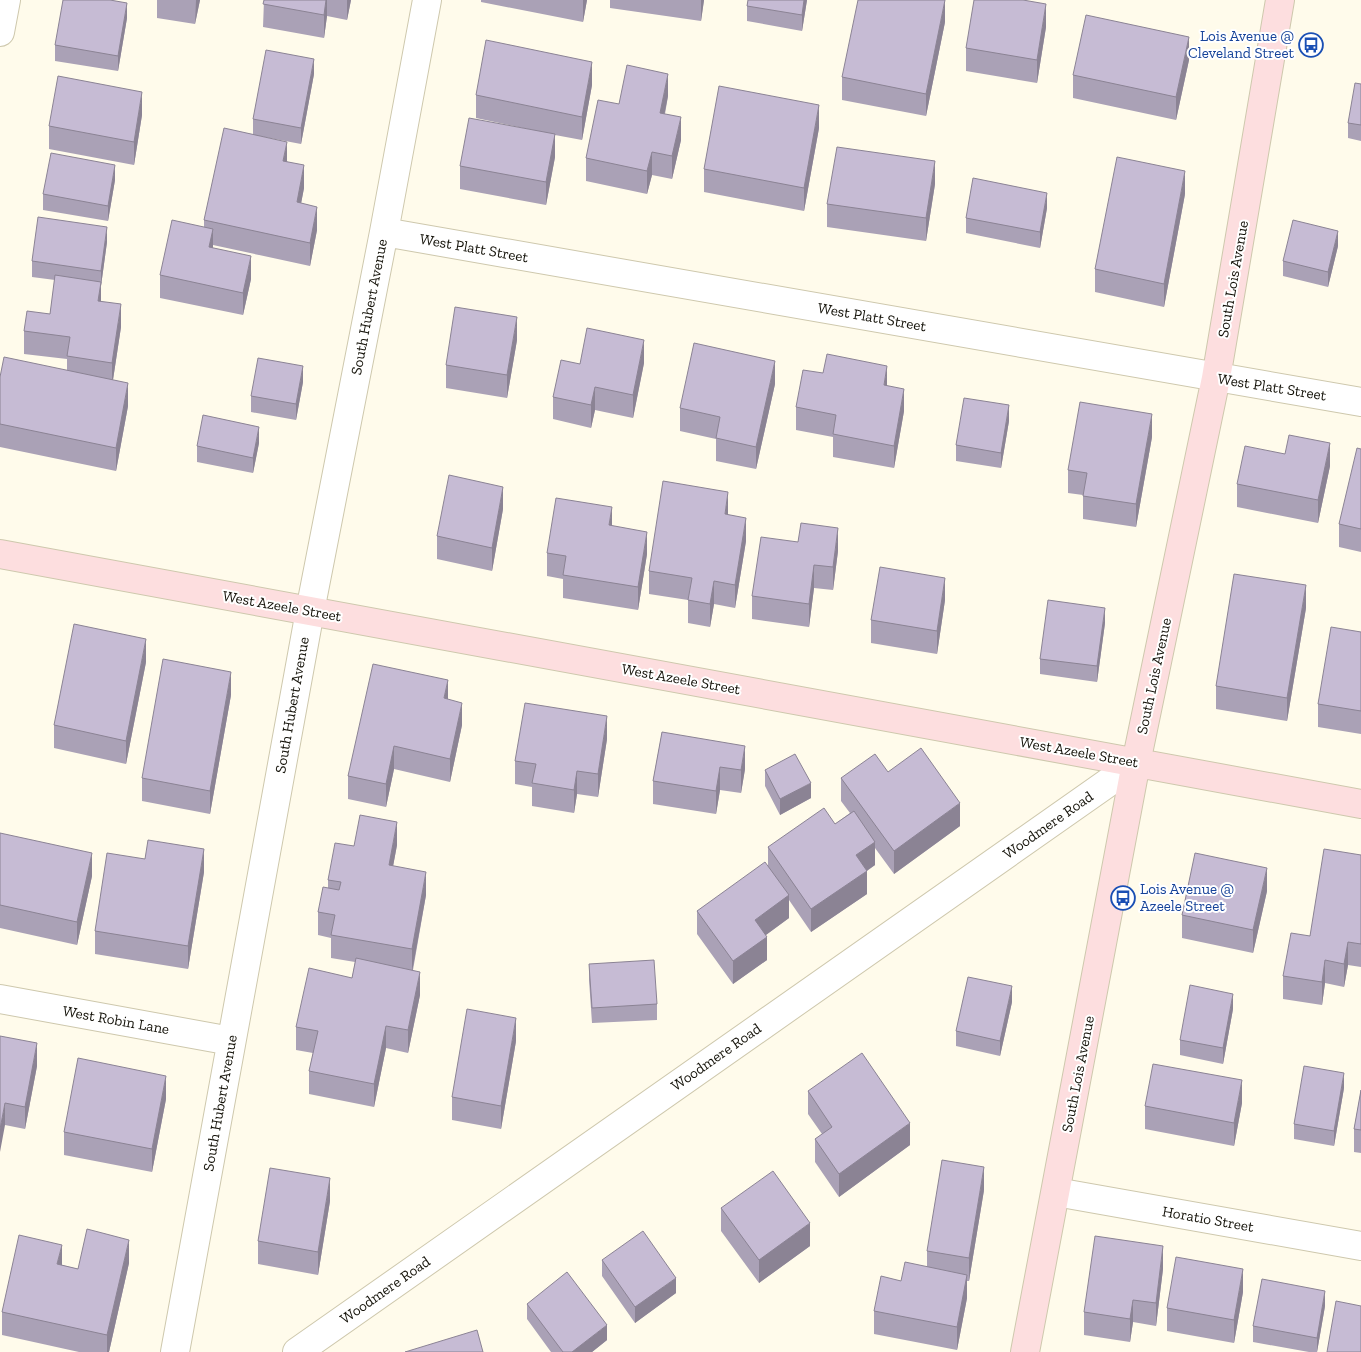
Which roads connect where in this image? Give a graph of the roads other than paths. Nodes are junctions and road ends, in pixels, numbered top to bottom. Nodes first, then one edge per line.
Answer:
1 (6, 0) edge
2 (427, 0) edge
3 (1280, 0) edge
4 (0, 32) edge
5 (384, 232) junction
6 (1216, 378) junction
7 (1361, 402) edge
8 (0, 554) edge
9 (310, 611) junction
10 (1136, 763) junction
11 (1361, 804) edge
12 (0, 999) edge
13 (232, 1041) junction
14 (1056, 1192) junction
15 (1361, 1246) edge
16 (175, 1352) edge
17 (297, 1352) edge
18 (1025, 1352) edge

1 - 4 street
2 - 5 street, South Hubert Avenue
3 - 6 street, South Lois Avenue
5 - 6 street, West Platt Street
5 - 9 street, South Hubert Avenue
6 - 7 street, West Platt Street
6 - 10 street, South Lois Avenue
8 - 9 street, West Azeele Street
9 - 10 street, West Azeele Street
9 - 13 street, South Hubert Avenue
10 - 11 street, West Azeele Street
10 - 14 street, South Lois Avenue
10 - 17 street, Woodmere Road
12 - 13 street, West Robin Lane
13 - 16 street, South Hubert Avenue
14 - 15 street, Horatio Street
14 - 18 street, South Lois Avenue

